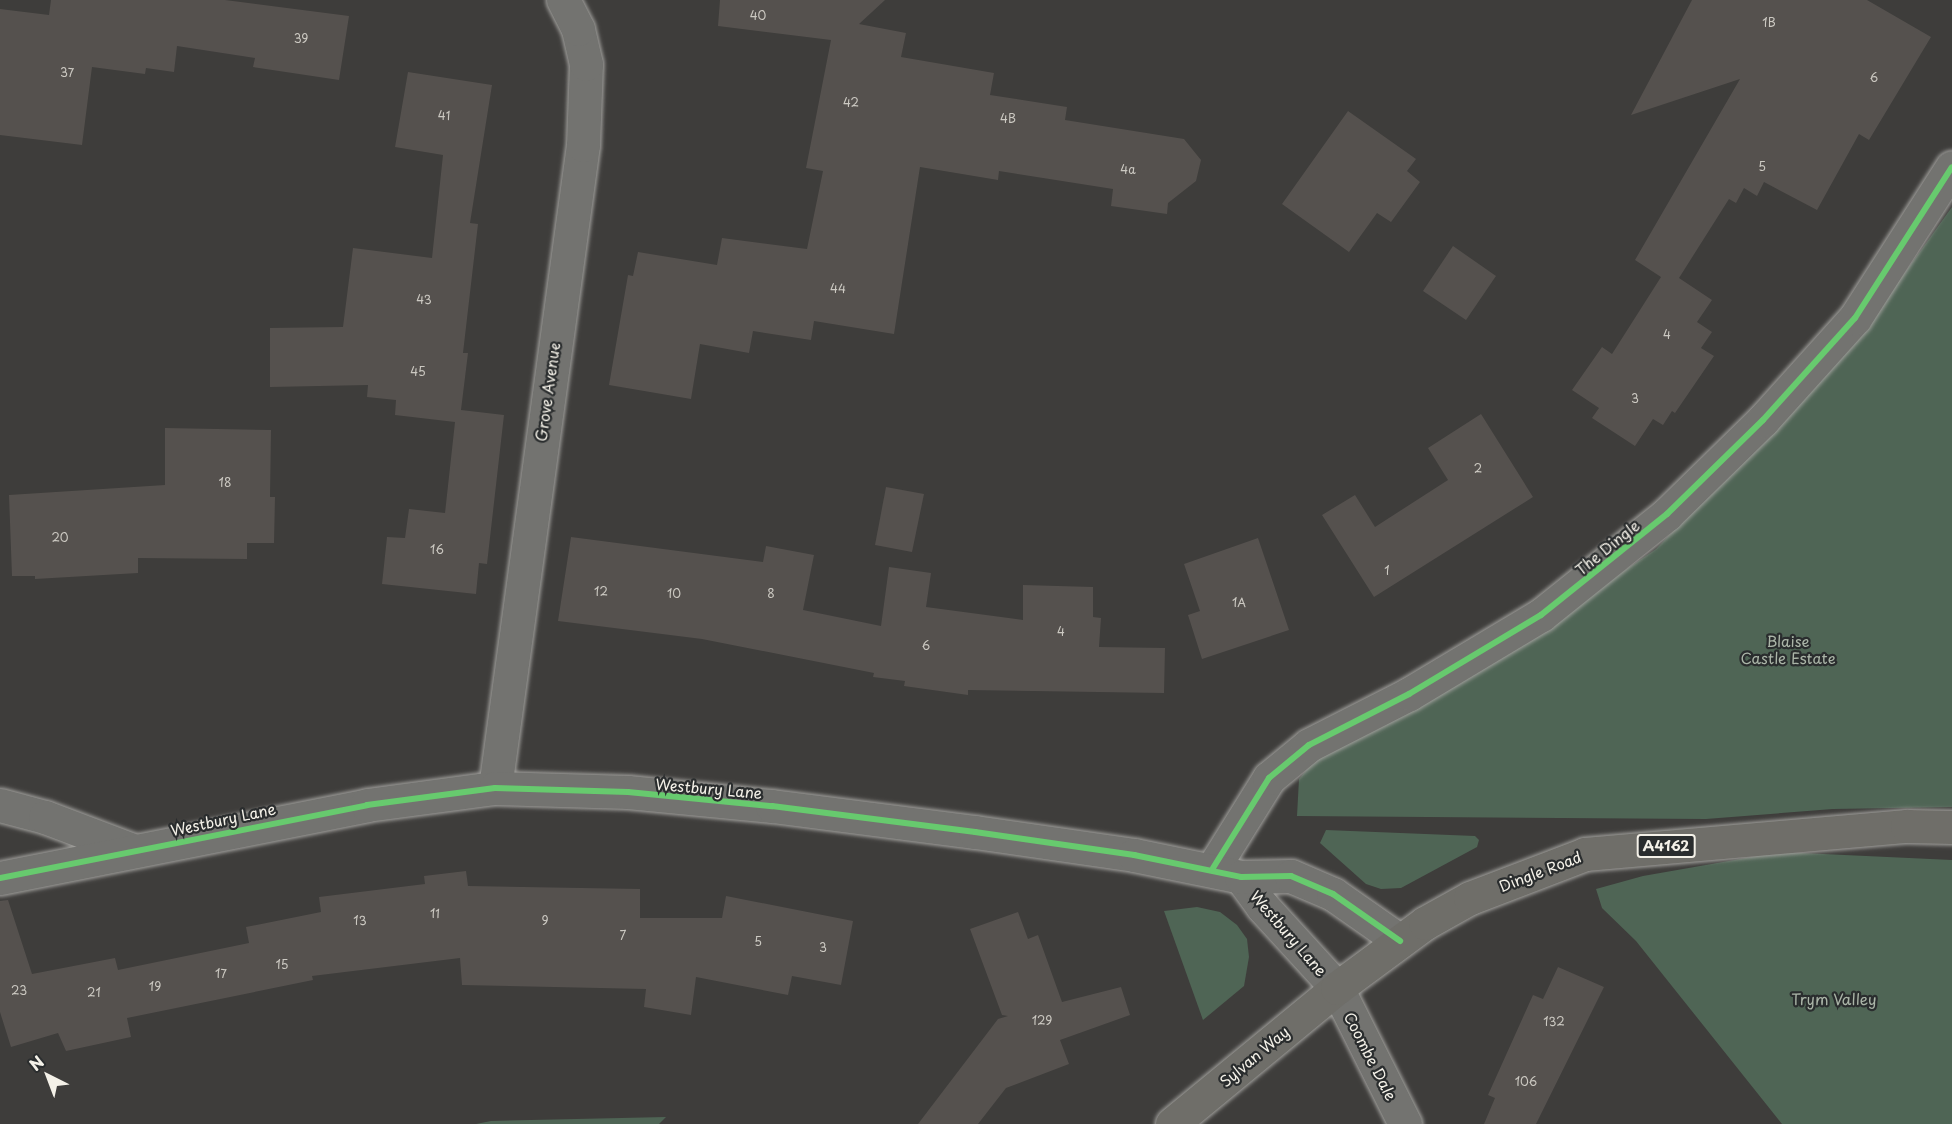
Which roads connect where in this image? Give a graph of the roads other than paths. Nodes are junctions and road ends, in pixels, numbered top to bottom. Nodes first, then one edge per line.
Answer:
1 (563, 0) edge
2 (1952, 168) edge
3 (495, 788) junction
4 (0, 805) edge
5 (1952, 826) edge
6 (134, 850) junction
7 (1227, 873) junction
8 (0, 878) edge
9 (1400, 941) junction
10 (1337, 988) junction
11 (1172, 1124) edge
12 (1405, 1124) edge

1 - 3 street, Grove Avenue
2 - 7 street, The Dingle
3 - 6 street, Westbury Lane
3 - 7 street, Westbury Lane
4 - 6 street
5 - 9 main road, Dingle Road / A4162
6 - 8 street, Westbury Lane
7 - 9 street, Westbury Lane
7 - 10 street, Westbury Lane
9 - 10 main road, Dingle Road / A4162
10 - 11 main road, Sylvan Way / A4162
10 - 12 street, Coombe Dale

